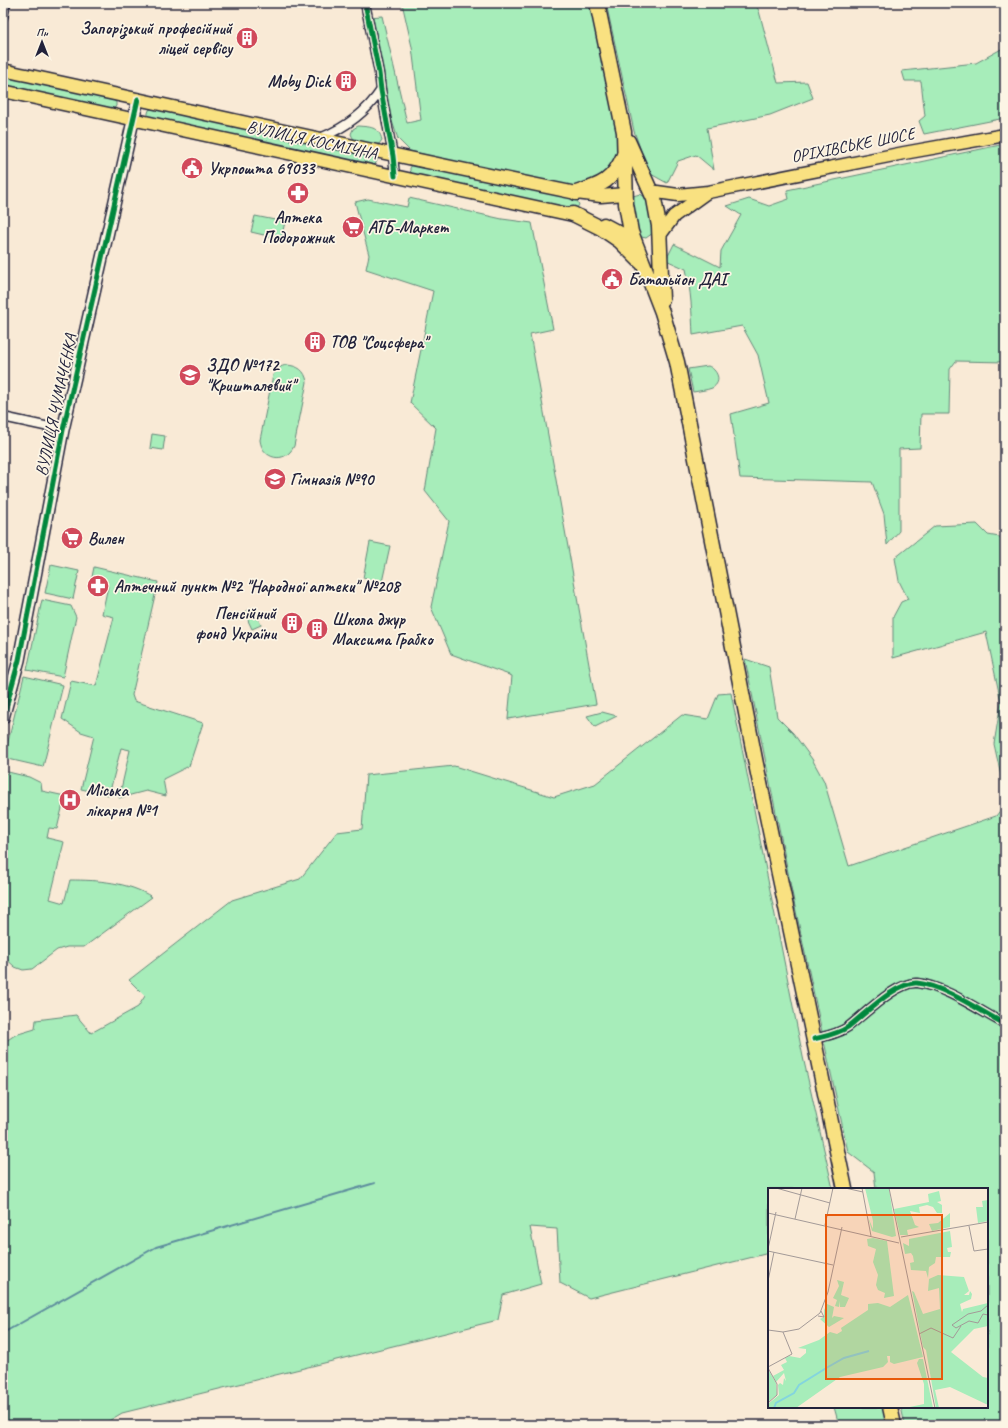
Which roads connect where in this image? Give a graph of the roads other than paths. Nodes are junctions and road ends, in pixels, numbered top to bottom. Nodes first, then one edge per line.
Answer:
1 (6, 3) edge
2 (365, 3) edge
3 (597, 3) edge
4 (3, 17) edge
5 (3, 70) edge
6 (381, 90) junction
7 (3, 91) edge
8 (138, 99) junction
9 (134, 119) junction
10 (624, 132) junction
11 (1005, 135) edge
12 (320, 138) junction
13 (625, 152) junction
14 (393, 156) junction
15 (395, 176) junction
16 (650, 191) junction
17 (708, 192) junction
18 (576, 194) junction
19 (625, 194) junction
20 (573, 214) junction
21 (660, 235) junction
22 (634, 240) junction
23 (646, 267) junction
24 (662, 312) junction
25 (3, 417) edge
26 (63, 430) junction
27 (3, 718) edge
28 (1005, 1024) edge
29 (814, 1039) junction
30 (845, 1188) edge
31 (890, 1408) edge
32 (894, 1425) edge

1 - 4 street
2 - 6 street
3 - 10 highway
5 - 8 main road, ВУЛИЦЯ КОСМІЧНА
6 - 12 street
6 - 14 street
7 - 9 main road, ВУЛИЦЯ КОСМІЧНА
8 - 9 street, ВУЛИЦЯ ЧУМАЧЕНКА
8 - 12 main road, ВУЛИЦЯ КОСМІЧНА
9 - 15 main road, ВУЛИЦЯ КОСМІЧНА
9 - 26 street, ВУЛИЦЯ ЧУМАЧЕНКА
10 - 13 highway
10 - 16 highway
11 - 17 main road, ОРІХІВСЬКЕ ШОСЕ
12 - 14 main road, ВУЛИЦЯ КОСМІЧНА
13 - 18 highway
13 - 19 highway
14 - 15 street
14 - 18 main road, ВУЛИЦЯ КОСМІЧНА
15 - 20 main road, ВУЛИЦЯ КОСМІЧНА
16 - 17 main road, ОРІХІВСЬКЕ ШОСЕ
16 - 19 highway
16 - 21 highway
17 - 21 main road, ОРІХІВСЬКЕ ШОСЕ
18 - 19 main road, ВУЛИЦЯ КОСМІЧНА
19 - 22 highway
20 - 22 main road, ВУЛИЦЯ КОСМІЧНА
20 - 23 highway
21 - 22 highway
21 - 24 highway
22 - 23 highway
23 - 24 highway
24 - 29 highway
25 - 26 street
26 - 27 street, ВУЛИЦЯ ЧУМАЧЕНКА
28 - 29 street
29 - 30 highway
31 - 32 highway

